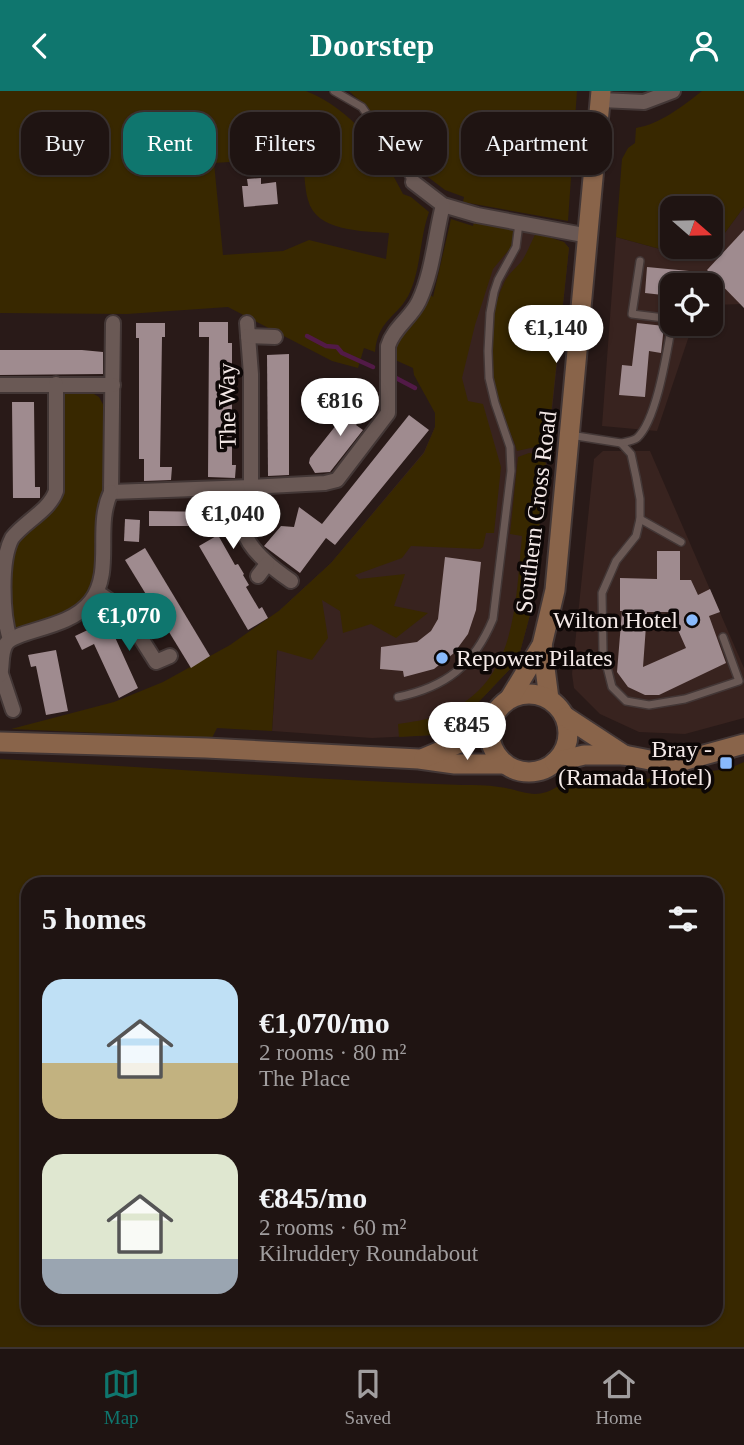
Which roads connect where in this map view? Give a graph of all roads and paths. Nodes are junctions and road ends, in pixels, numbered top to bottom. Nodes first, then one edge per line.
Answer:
1 (334, 91) edge
2 (673, 91) edge
3 (601, 95) edge
4 (413, 183) joint
5 (443, 205) junction
6 (520, 223) junction
7 (589, 236) junction
8 (640, 261) dead end
9 (660, 320) edge
10 (113, 323) dead end
11 (670, 336) edge
12 (275, 337) dead end
13 (56, 384) junction
14 (0, 385) edge
15 (113, 385) junction
16 (570, 435) junction
17 (621, 443) junction
18 (244, 488) junction
19 (108, 498) junction
20 (640, 519) junction
21 (681, 542) dead end
22 (291, 581) dead end
23 (97, 593) junction
24 (723, 637) dead end
25 (10, 639) junction
26 (542, 645) junction
27 (156, 662) dead end
28 (1, 675) edge
29 (398, 697) dead end
30 (510, 698) junction
31 (549, 699) junction
32 (13, 710) dead end
33 (566, 717) junction
34 (491, 722) junction
35 (0, 742) edge
36 (741, 748) edge
37 (624, 755) junction
38 (419, 759) junction
39 (555, 762) junction
40 (505, 764) junction

1 - 4 lane
2 - 3 street
3 - 7 main road, Southern Cross Road
4 - 5 street
5 - 6 street
5 - 18 street
6 - 7 street
6 - 29 lane
7 - 16 main road, Southern Cross Road
8 - 9 lane
10 - 15 street
11 - 17 lane
12 - 18 street, The Way
13 - 14 street
13 - 15 street
13 - 25 street
15 - 19 street
16 - 17 lane
16 - 26 main road, Southern Cross Road
17 - 20 lane
18 - 19 street
18 - 22 street, The Way
19 - 23 street
20 - 21 lane
20 - 24 lane
23 - 25 street
23 - 27 street
25 - 28 street
26 - 30 main road, Southern Cross Road
26 - 31 main road, Southern Cross Road
28 - 32 street
30 - 31 main road
30 - 34 main road
31 - 33 main road
33 - 37 main road
33 - 39 main road
34 - 38 main road
34 - 40 main road
35 - 38 main road
36 - 37 main road
37 - 39 main road
38 - 40 main road
39 - 40 main road

